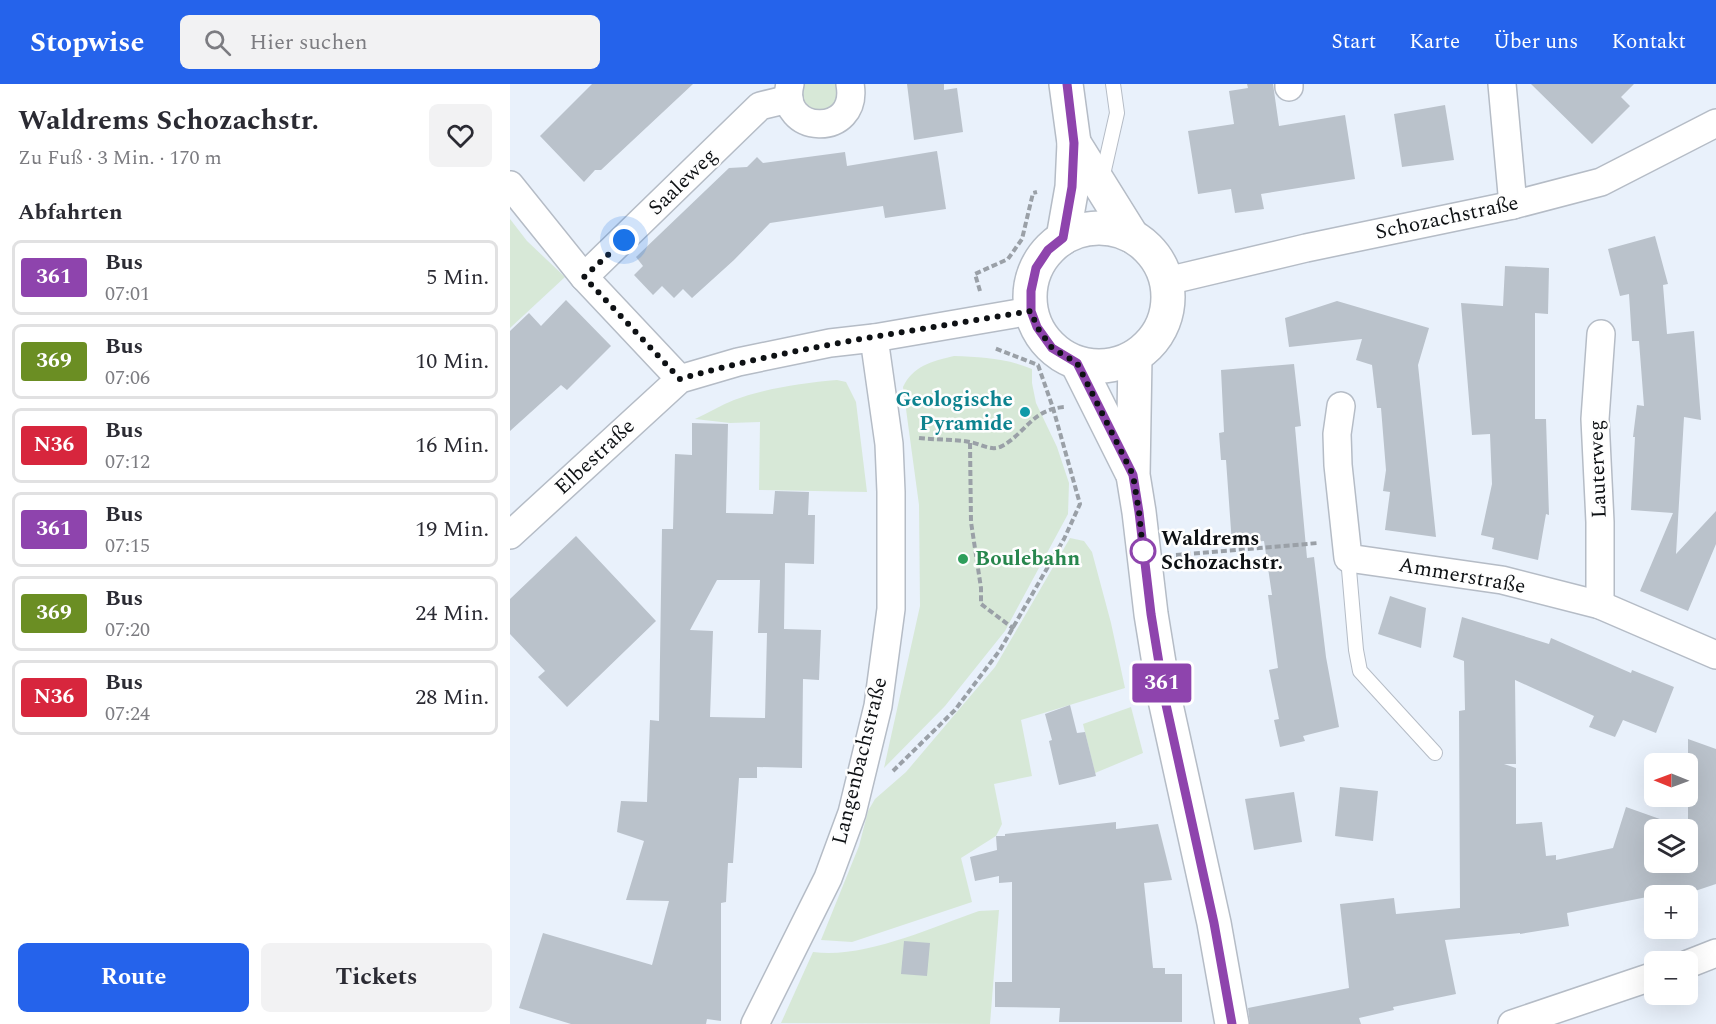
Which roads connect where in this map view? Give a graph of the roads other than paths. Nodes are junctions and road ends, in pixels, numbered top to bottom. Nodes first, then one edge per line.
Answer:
1 (850, 84) edge
2 (1066, 84) edge
3 (1113, 84) edge
4 (1502, 84) edge
5 (789, 91) edge
6 (1716, 123) edge
7 (1074, 143) junction
8 (1101, 184) junction
9 (510, 185) edge
10 (1513, 205) junction
11 (1132, 236) junction
12 (1063, 238) junction
13 (584, 277) junction
14 (1167, 281) junction
15 (1031, 311) junction
16 (1601, 334) dead end
17 (874, 338) junction
18 (1135, 357) junction
19 (1077, 363) junction
20 (680, 379) junction
21 (1341, 406) dead end
22 (1133, 475) junction
23 (510, 535) edge
24 (1347, 550) junction
25 (1600, 605) junction
26 (1716, 655) edge
27 (1435, 753) dead end
28 (1716, 954) edge
29 (1698, 960) edge
30 (1644, 979) edge
31 (755, 1024) edge
32 (1232, 1024) edge
33 (1512, 1024) edge

1 - 5 street, Saaleweg
2 - 7 street
3 - 8 lane
4 - 10 street
5 - 13 street, Saaleweg
6 - 10 street, Schozachstraße
7 - 8 street
7 - 12 street
8 - 11 street
9 - 13 street
10 - 14 street, Schozachstraße
11 - 12 street
11 - 14 street
12 - 15 street
13 - 20 street
14 - 18 street
15 - 17 street, Elbestraße
15 - 19 street
16 - 25 street, Lauterweg
17 - 20 street, Elbestraße
17 - 31 street, Langenbachstraße
18 - 19 street
18 - 22 street
19 - 22 street
20 - 23 street, Elbestraße
21 - 24 street
22 - 32 street
24 - 25 street, Ammerstraße
24 - 27 lane
25 - 26 street, Ammerstraße
28 - 29 street
30 - 33 street

